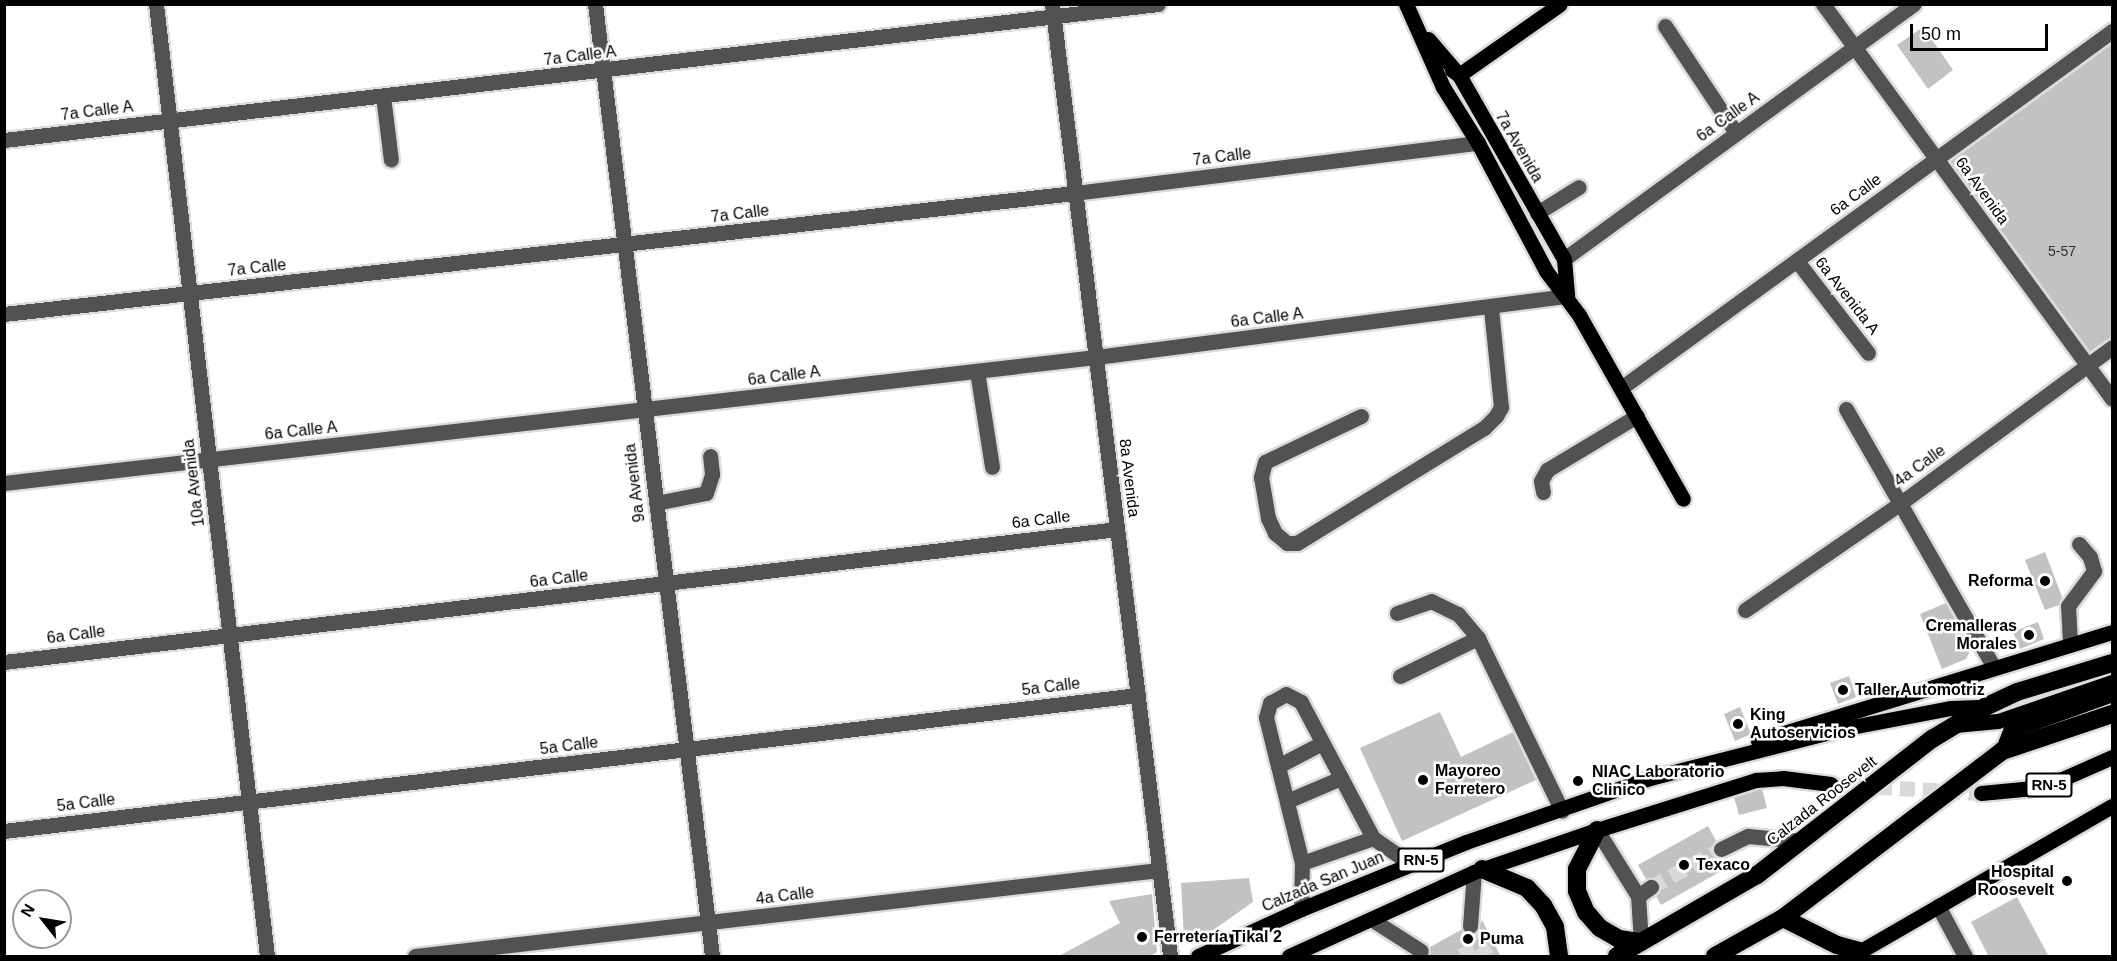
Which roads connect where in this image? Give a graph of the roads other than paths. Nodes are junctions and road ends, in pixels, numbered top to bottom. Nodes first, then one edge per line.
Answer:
1 (156, 4) edge
2 (595, 4) edge
3 (1158, 4) edge
4 (1406, 4) edge
5 (1560, 4) edge
6 (1823, 4) edge
7 (1914, 4) edge
8 (1052, 11) edge
9 (1418, 26) junction
10 (1665, 26) dead end
11 (2112, 31) edge
12 (1854, 48) junction
13 (1431, 59) junction
14 (603, 71) junction
15 (1459, 75) junction
16 (383, 96) junction
17 (170, 120) junction
18 (1736, 133) junction
19 (4, 140) edge
20 (1478, 142) junction
21 (1936, 159) junction
22 (391, 160) dead end
23 (1579, 187) dead end
24 (1075, 193) junction
25 (1537, 213) junction
26 (624, 245) junction
27 (1564, 258) junction
28 (1797, 261) junction
29 (190, 293) junction
30 (1567, 296) junction
31 (1491, 309) junction
32 (4, 314) edge
33 (2112, 347) edge
34 (1868, 353) dead end
35 (1096, 357) junction
36 (2088, 365) junction
37 (977, 371) junction
38 (1621, 388) junction
39 (2112, 399) edge
40 (1846, 409) dead end
41 (645, 411) junction
42 (1361, 416) dead end
43 (1637, 416) junction
44 (710, 456) dead end
45 (209, 459) junction
46 (992, 467) dead end
47 (4, 483) edge
48 (1543, 492) dead end
49 (1683, 499) dead end
50 (1902, 502) junction
51 (656, 503) junction
52 (1117, 529) junction
53 (2079, 544) dead end
54 (666, 585) junction
55 (1745, 610) dead end
56 (1397, 613) dead end
57 (2112, 632) edge
58 (229, 635) junction
59 (1478, 638) junction
60 (2070, 643) junction
61 (4, 662) edge
62 (2112, 663) edge
63 (1993, 666) junction
64 (1400, 676) dead end
65 (2112, 682) edge
66 (2112, 694) edge
67 (1138, 695) junction
68 (1985, 707) junction
69 (2112, 714) edge
70 (1955, 725) junction
71 (1322, 743) junction
72 (686, 750) junction
73 (2002, 751) junction
74 (2112, 757) edge
75 (1278, 766) junction
76 (1341, 778) junction
77 (1650, 778) junction
78 (1831, 784) tunnel mouth
79 (1981, 793) tunnel mouth
80 (249, 801) junction
81 (1287, 801) junction
82 (2112, 806) edge
83 (1562, 812) junction
84 (1598, 830) junction
85 (4, 831) edge
86 (1372, 838) junction
87 (1802, 841) junction
88 (1721, 849) tunnel mouth
89 (1302, 863) junction
90 (1411, 864) junction
91 (1160, 870) junction
92 (1478, 871) junction
93 (1938, 906) junction
94 (1301, 909) junction
95 (1783, 918) junction
96 (1371, 919) junction
97 (707, 924) junction
98 (1470, 926) tunnel mouth
99 (1641, 942) junction
100 (1420, 951) dead end
101 (1856, 954) edge
102 (267, 957) edge
103 (415, 957) edge
104 (712, 957) edge
105 (1170, 957) edge
106 (1198, 957) edge
107 (1289, 957) edge
108 (1559, 957) edge
109 (1617, 957) edge
110 (1715, 957) edge
111 (1965, 957) edge

1 - 17 street, 10a Avenida
2 - 14 street, 9a Avenida
3 - 8 street, 7a Calle A
4 - 9 main road, 7a Avenida
5 - 15 main road
6 - 12 street, 6a Avenida
7 - 12 street, 6a Calle A
8 - 14 street, 7a Calle A
8 - 24 street, 8a Avenida
9 - 13 main road, 7a Avenida
9 - 15 main road, 7a Avenida
10 - 18 street
11 - 21 street, 6a Calle
12 - 18 street, 6a Calle A
12 - 21 street, 6a Avenida
13 - 15 main road
13 - 20 main road, 7a Avenida
14 - 16 street, 7a Calle A
14 - 26 street, 9a Avenida
15 - 25 main road, 7a Avenida
16 - 17 street, 7a Calle A
16 - 22 street
17 - 19 street, 7a Calle A
17 - 29 street, 10a Avenida
18 - 27 street, 6a Calle A
20 - 24 street, 7a Calle
20 - 30 main road, 7a Avenida
21 - 28 street, 6a Calle
21 - 36 street, 6a Avenida
23 - 25 street
24 - 26 street, 7a Calle
24 - 35 street, 8a Avenida
25 - 27 main road, 7a Avenida
26 - 29 street, 7a Calle
26 - 41 street, 9a Avenida
27 - 30 main road, 7a Avenida
28 - 34 street, 6a Avenida A
28 - 38 street, 6a Calle
29 - 32 street, 7a Calle
29 - 45 street, 10a Avenida
30 - 31 street, 6a Calle A
30 - 38 main road, 7a Avenida
31 - 35 street, 6a Calle A
31 - 42 street
33 - 36 street, 4a Calle
35 - 37 street, 6a Calle A
35 - 52 street, 8a Avenida
36 - 39 street, 6a Avenida
36 - 50 street, 4a Calle
37 - 41 street, 6a Calle A
37 - 46 street
38 - 43 main road, 7a Avenida
40 - 50 street
41 - 45 street, 6a Calle A
41 - 51 street, 9a Avenida
43 - 48 street
43 - 49 main road, 7a Avenida
44 - 51 street
45 - 47 street, 6a Calle A
45 - 58 street, 10a Avenida
50 - 55 street, 4a Calle
50 - 63 street
51 - 54 street, 9a Avenida
52 - 54 street, 6a Calle
52 - 67 street, 8a Avenida
53 - 60 street
54 - 58 street, 6a Calle
54 - 72 street, 9a Avenida
56 - 59 street
57 - 60 main road
58 - 61 street, 6a Calle
58 - 80 street, 10a Avenida
59 - 64 street
59 - 83 street
60 - 63 main road
62 - 68 highway, Calzada Roosevelt
63 - 77 main road
65 - 70 main road
66 - 73 main road
67 - 72 street, 5a Calle
67 - 91 street, 8a Avenida
68 - 70 highway, Calzada Roosevelt
68 - 77 main road, Calzada San Juan / RN-5
69 - 73 highway
70 - 87 highway, Calzada Roosevelt
71 - 75 street
71 - 75 street
71 - 76 street
72 - 80 street, 5a Calle
72 - 97 street, 9a Avenida
73 - 95 highway
74 - 79 main road, RN-5
75 - 81 street
76 - 81 street
76 - 86 street
77 - 83 main road, Calzada San Juan / RN-5
78 - 84 main road, RN-5
80 - 85 street, 5a Calle
80 - 102 street, 10a Avenida
81 - 89 street
82 - 93 main road
83 - 90 main road, Calzada San Juan / RN-5
84 - 92 main road, RN-5
84 - 99 street
84 - 99 highway
86 - 89 street
86 - 90 street
87 - 88 street
87 - 99 highway, Calzada Roosevelt
89 - 94 street
90 - 94 main road, Calzada San Juan / RN-5
91 - 97 street, 4a Calle
91 - 105 street, 8a Avenida
92 - 96 main road, RN-5
92 - 98 street
92 - 108 highway
93 - 101 main road
93 - 111 street
94 - 106 main road, Calzada San Juan / RN-5
95 - 101 highway
95 - 110 highway
96 - 100 street
96 - 107 main road, RN-5
97 - 103 street, 4a Calle
97 - 104 street, 9a Avenida
99 - 109 highway, Calzada Roosevelt

